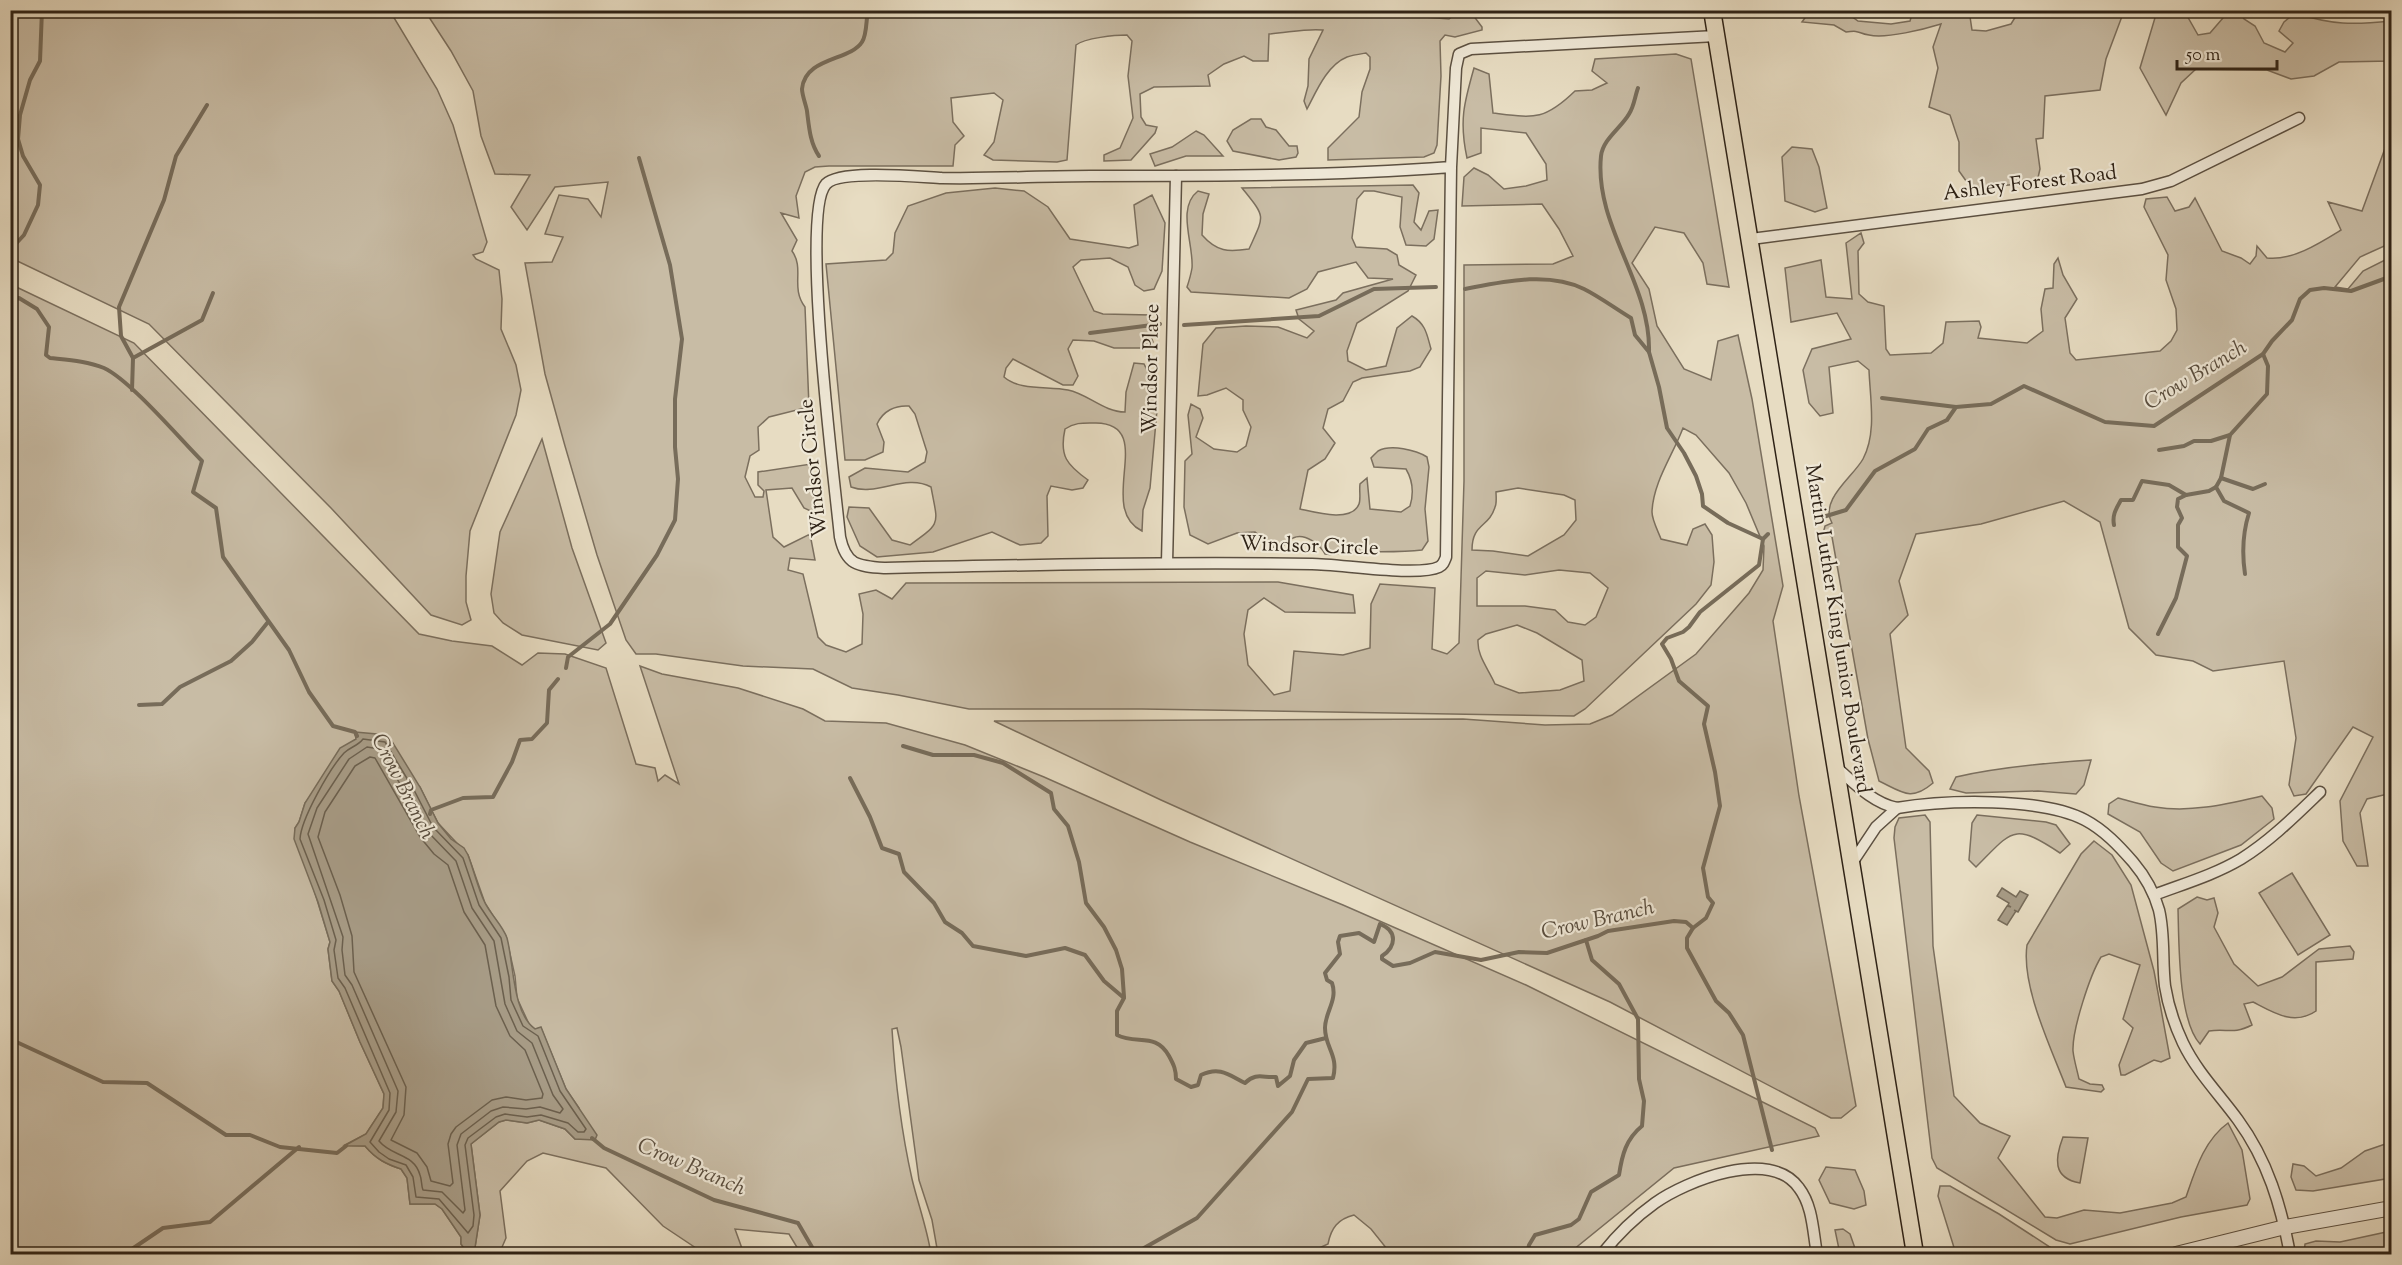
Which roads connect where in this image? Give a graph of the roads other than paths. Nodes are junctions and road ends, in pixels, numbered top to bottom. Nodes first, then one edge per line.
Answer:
1 (1712, 10) edge
2 (1716, 36) junction
3 (2299, 118) dead end
4 (1451, 168) junction
5 (1176, 176) junction
6 (1751, 239) junction
7 (1167, 563) junction
8 (1837, 768) junction
9 (2320, 792) dead end
10 (1897, 808) junction
11 (1852, 863) junction
12 (2154, 895) junction
13 (2391, 1208) edge
14 (2285, 1227) junction
15 (1602, 1254) edge
16 (1817, 1254) edge
17 (1915, 1254) edge
18 (2176, 1254) edge
19 (2290, 1254) edge

1 - 2 main road, Martin Luther King Junior Boulevard
2 - 4 street, Windsor Circle
2 - 6 main road, Martin Luther King Junior Boulevard
3 - 6 street, Ashley Forest Road
4 - 5 street, Windsor Circle
4 - 7 street, Windsor Circle
5 - 7 street, Windsor Place
5 - 7 street, Windsor Circle
6 - 8 main road, Martin Luther King Junior Boulevard
8 - 10 street
8 - 11 main road, Martin Luther King Junior Boulevard
9 - 12 street
10 - 11 street
10 - 12 street
11 - 17 main road, Martin Luther King Junior Boulevard
12 - 14 street
13 - 14 street
14 - 18 street
14 - 19 street
15 - 16 street

